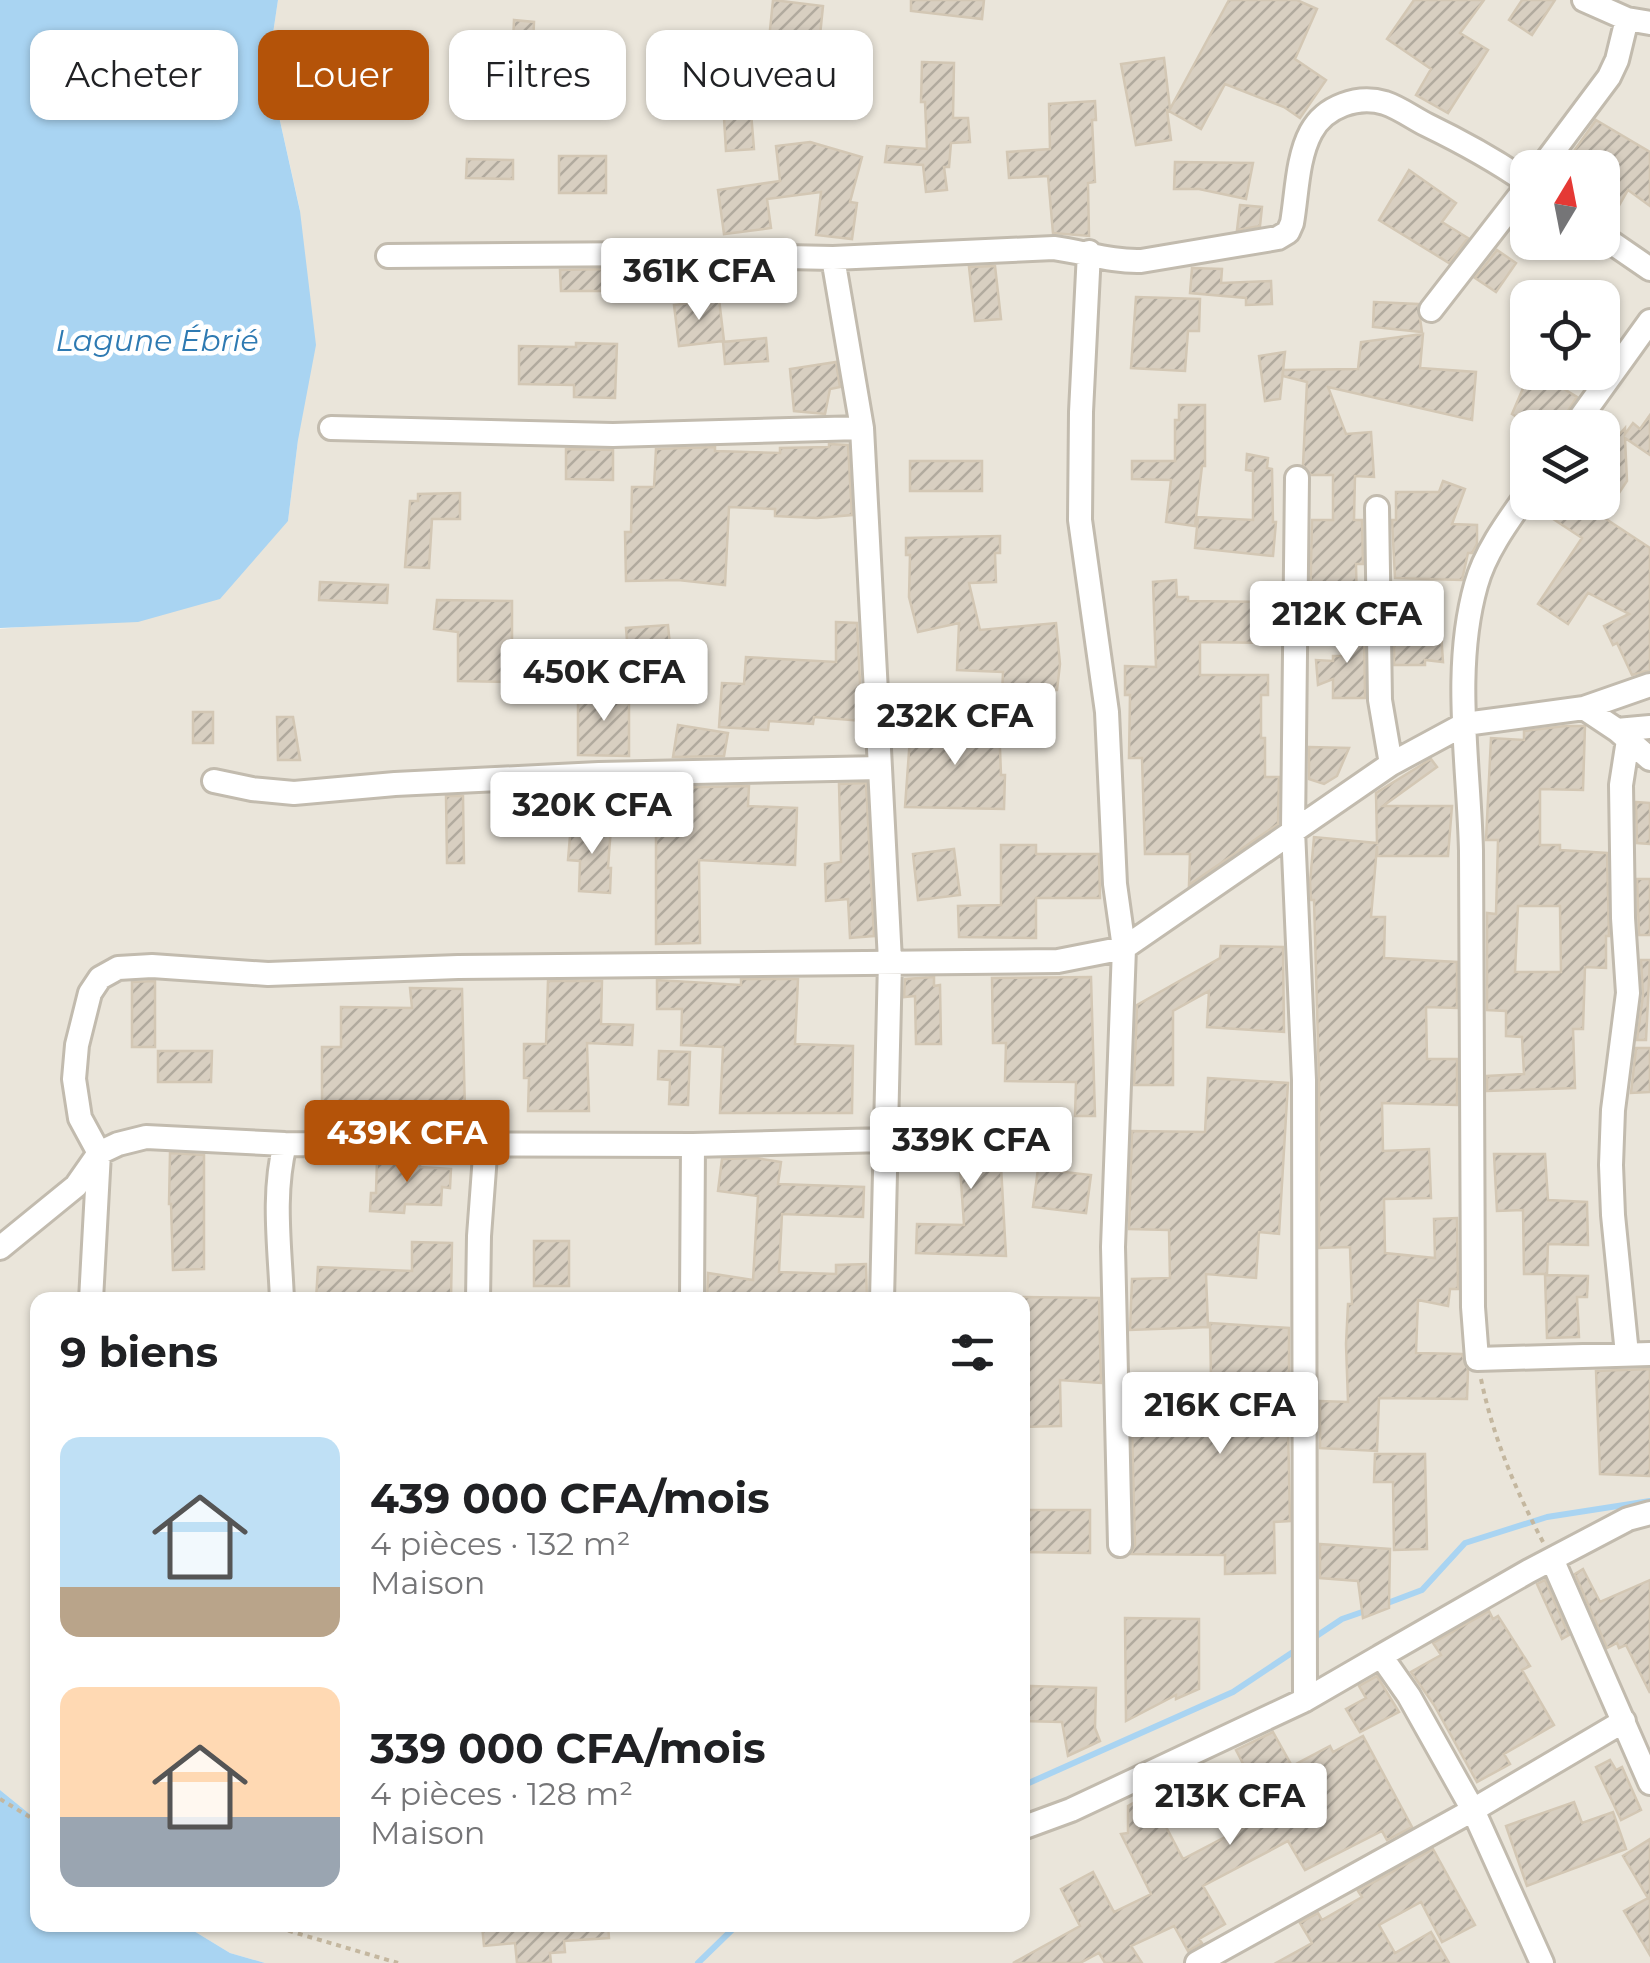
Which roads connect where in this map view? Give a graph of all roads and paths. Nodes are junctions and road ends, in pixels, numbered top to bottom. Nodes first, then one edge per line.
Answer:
1 (1584, 0) edge
2 (1638, 21) edge
3 (1554, 150) edge
4 (1510, 172) edge
5 (1510, 207) edge
6 (1620, 248) edge
7 (1090, 252) junction
8 (388, 256) dead end
9 (832, 258) junction
10 (1650, 269) edge
11 (1430, 310) dead end
12 (1650, 321) edge
13 (1586, 410) edge
14 (331, 428) dead end
15 (862, 428) junction
16 (1297, 478) dead end
17 (1377, 508) dead end
18 (1510, 520) edge
19 (1650, 684) edge
20 (1584, 708) junction
21 (1465, 724) junction
22 (1650, 727) edge
23 (1622, 735) junction
24 (1650, 759) edge
25 (1391, 764) junction
26 (880, 768) junction
27 (214, 781) dead end
28 (1293, 830) junction
29 (1124, 948) junction
30 (890, 961) junction
31 (884, 1140) junction
32 (486, 1142) junction
33 (285, 1144) junction
34 (693, 1145) junction
35 (98, 1153) junction
36 (0, 1248) edge
37 (91, 1292) edge
38 (282, 1292) edge
39 (478, 1292) edge
40 (692, 1292) edge
41 (882, 1292) edge
42 (1638, 1354) edge
43 (1478, 1360) junction
44 (1650, 1513) edge
45 (1538, 1534) dead end
46 (1120, 1545) dead end
47 (1552, 1560) junction
48 (1380, 1656) junction
49 (1305, 1700) junction
50 (1624, 1721) junction
51 (1650, 1783) edge
52 (0, 1799) edge
53 (1474, 1810) junction
54 (30, 1817) edge
55 (1030, 1825) edge
56 (293, 1932) edge
57 (398, 1963) edge
58 (1197, 1963) edge
59 (1542, 1963) edge

1 - 2 street
2 - 3 street
4 - 7 street
5 - 11 street
6 - 10 street
7 - 9 street
7 - 29 street
8 - 9 street
9 - 15 street
12 - 13 street
14 - 15 street
15 - 26 street
16 - 28 street
17 - 25 street
18 - 21 street
19 - 20 street
20 - 21 street
20 - 23 street
21 - 25 street
21 - 43 street
22 - 23 street
23 - 24 street
23 - 42 street
25 - 28 street
26 - 27 street
26 - 30 street
28 - 29 street
28 - 49 street
29 - 30 street
29 - 46 street
30 - 31 street
30 - 35 street
31 - 34 street
31 - 41 street
32 - 33 street
32 - 34 street
32 - 39 street
33 - 35 street
33 - 38 street
34 - 40 street
35 - 36 street
35 - 37 street
42 - 43 street
43 - 45 path
44 - 47 street
47 - 48 street
47 - 50 street
48 - 49 street
48 - 53 street
49 - 55 street
50 - 51 street
50 - 53 street
52 - 54 path
53 - 58 street
53 - 59 street
56 - 57 path

